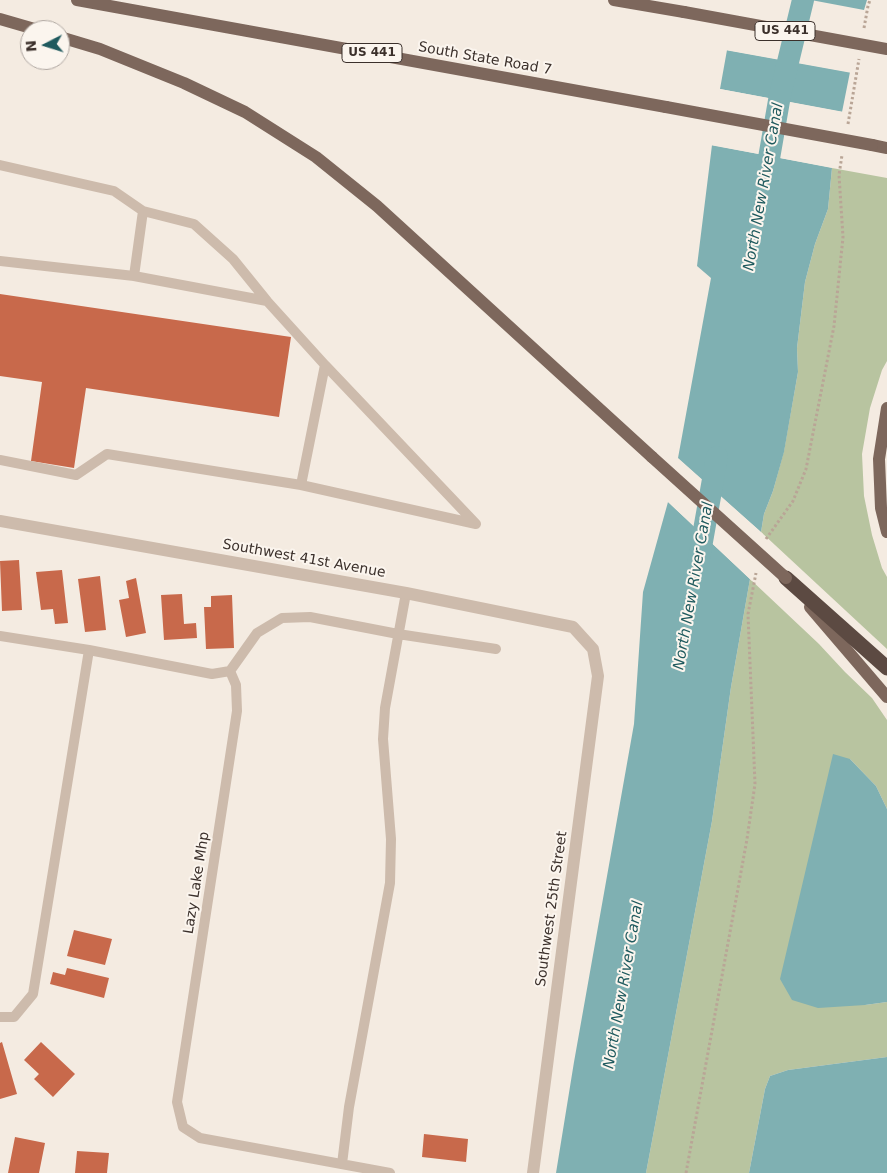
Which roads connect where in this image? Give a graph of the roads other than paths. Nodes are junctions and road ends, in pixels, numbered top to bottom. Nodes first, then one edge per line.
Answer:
1 (77, 0) edge
2 (614, 0) edge
3 (0, 19) edge
4 (20, 25) edge
5 (70, 40) edge
6 (887, 49) edge
7 (887, 148) edge
8 (0, 165) edge
9 (143, 211) junction
10 (0, 261) edge
11 (134, 276) junction
12 (267, 301) junction
13 (325, 365) junction
14 (887, 408) edge
15 (0, 460) edge
16 (301, 485) junction
17 (0, 521) edge
18 (887, 532) edge
19 (786, 578) junction
20 (406, 593) junction
21 (398, 634) junction
22 (0, 636) edge
23 (496, 649) dead end
24 (593, 649) joint
25 (89, 650) junction
26 (887, 668) edge
27 (230, 671) junction
28 (887, 697) edge
29 (0, 1017) edge
30 (342, 1164) junction
31 (390, 1173) edge
32 (532, 1173) edge

1 - 7 main road, South State Road 7 / US 441, bridge
2 - 6 main road, US 441, bridge
3 - 4 main road
5 - 19 main road, bridge
8 - 9 lane
9 - 11 lane
9 - 12 lane
10 - 11 lane
11 - 12 lane
12 - 13 lane
13 - 16 lane
13 - 16 lane
14 - 18 main road
15 - 16 lane
17 - 20 street, Southwest 41st Avenue
19 - 26 highway
19 - 28 main road
20 - 21 lane
20 - 24 street, Southwest 41st Avenue
21 - 23 lane
21 - 27 lane
21 - 30 lane
22 - 25 lane
24 - 32 street, Southwest 25th Street
25 - 27 lane
25 - 29 lane
27 - 30 lane, Lazy Lake Mhp
30 - 31 lane, Lazy Lake Mhp

